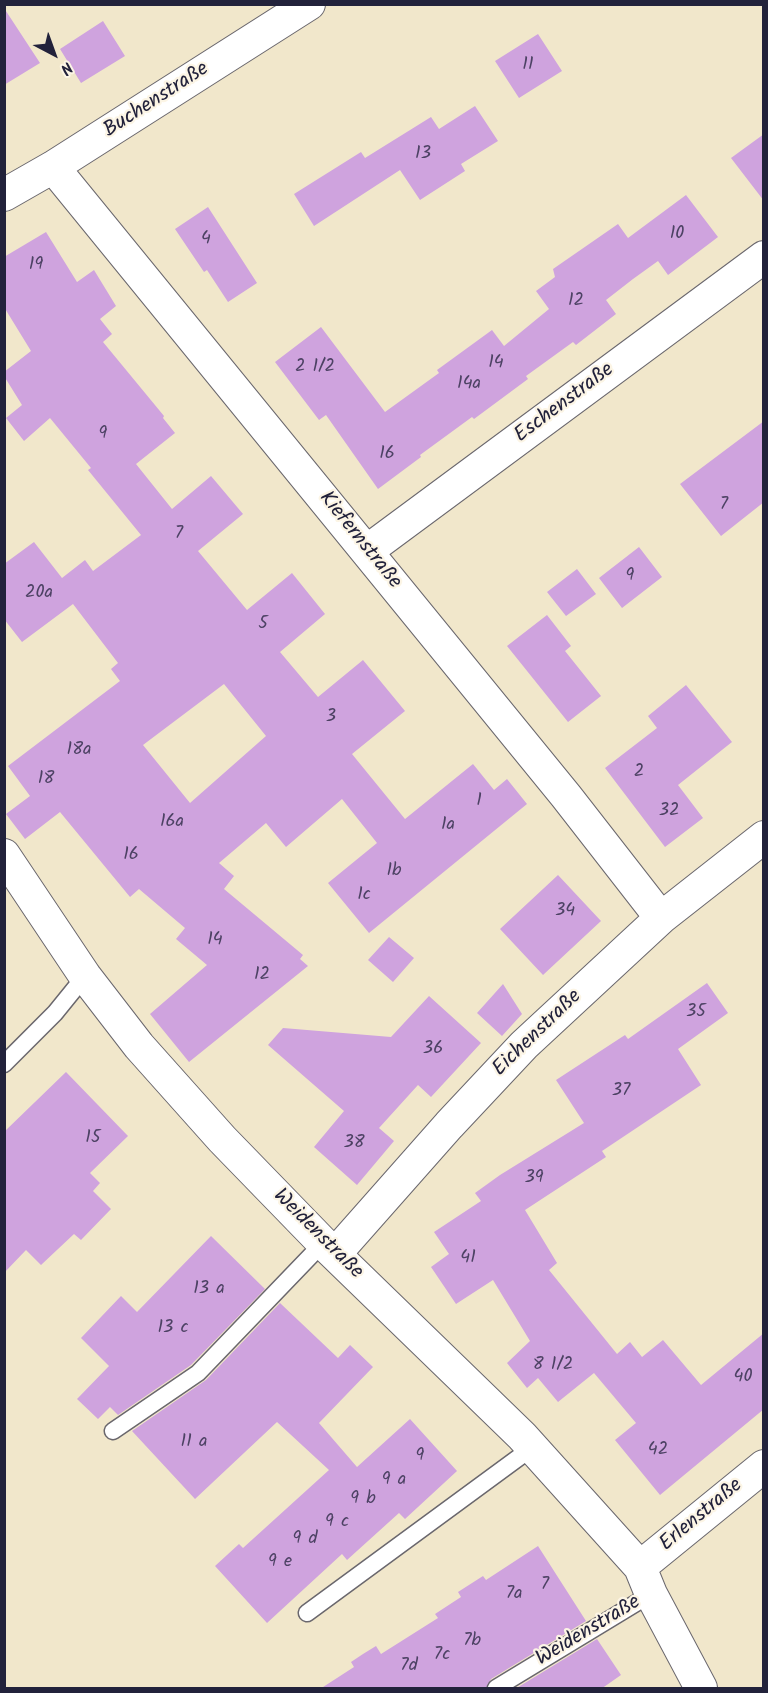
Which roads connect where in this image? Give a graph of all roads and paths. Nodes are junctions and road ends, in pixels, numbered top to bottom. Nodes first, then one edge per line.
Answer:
1 (309, 4) edge
2 (53, 167) junction
3 (4, 195) edge
4 (764, 257) edge
5 (367, 551) junction
6 (764, 837) edge
7 (4, 855) edge
8 (661, 918) junction
9 (85, 976) junction
10 (4, 1064) edge
11 (329, 1249) junction
12 (113, 1431) dead end
13 (533, 1448) junction
14 (764, 1466) edge
15 (646, 1581) junction
16 (307, 1613) dead end
17 (496, 1689) edge
18 (701, 1689) edge

1 - 2 street, Buchenstraße
2 - 3 street, Buchenstraße
2 - 5 street, Kiefernstraße
4 - 5 street, Eschenstraße
5 - 8 street, Kiefernstraße
6 - 8 street, Eichenstraße
7 - 9 street, Weidenstraße
8 - 11 street, Eichenstraße
9 - 10 lane
9 - 11 street, Weidenstraße
11 - 12 lane
11 - 13 street, Weidenstraße
13 - 15 street, Weidenstraße
13 - 16 lane
14 - 15 street, Erlenstraße
15 - 17 lane, Weidenstraße
15 - 18 street, Weidenstraße

